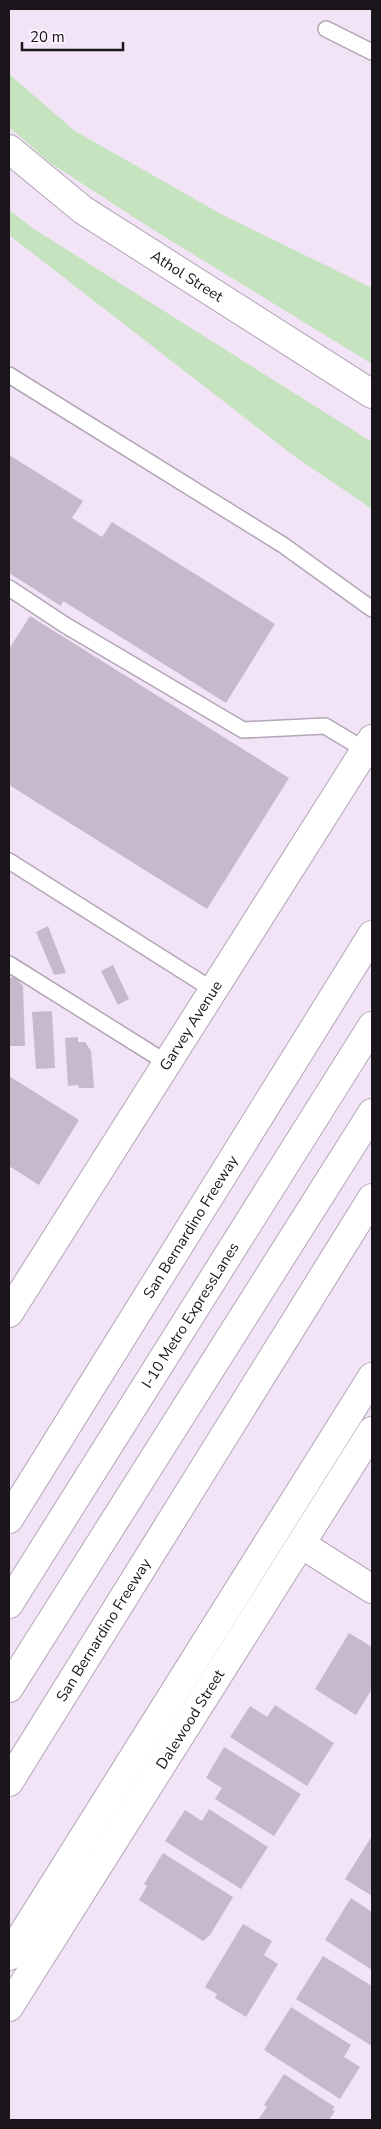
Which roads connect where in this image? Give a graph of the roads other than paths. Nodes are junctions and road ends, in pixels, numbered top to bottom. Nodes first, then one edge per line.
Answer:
1 (326, 30) dead end
2 (372, 52) edge
3 (9, 149) edge
4 (9, 376) edge
5 (372, 394) edge
6 (9, 588) edge
7 (372, 609) edge
8 (369, 745) edge
9 (9, 861) edge
10 (372, 935) edge
11 (9, 964) edge
12 (213, 990) junction
13 (372, 1026) edge
14 (167, 1063) junction
15 (372, 1113) edge
16 (372, 1198) edge
17 (9, 1313) edge
18 (372, 1377) edge
19 (372, 1431) edge
20 (9, 1519) edge
21 (302, 1544) junction
22 (372, 1589) edge
23 (9, 1604) edge
24 (9, 1688) edge
25 (9, 1782) edge
26 (9, 1956) edge
27 (9, 2008) edge

1 - 2 lane
3 - 5 main road, Athol Street
4 - 7 lane
6 - 8 lane
8 - 12 main road, Garvey Avenue
9 - 12 lane
10 - 20 main road, San Bernardino Freeway
11 - 14 lane
12 - 14 main road, Garvey Avenue
13 - 23 main road, I-10 Metro ExpressLanes
14 - 17 main road, Garvey Avenue
15 - 24 main road
16 - 25 main road, San Bernardino Freeway
18 - 26 main road
19 - 21 main road, Dalewood Street
21 - 22 main road
21 - 27 main road, Dalewood Street

